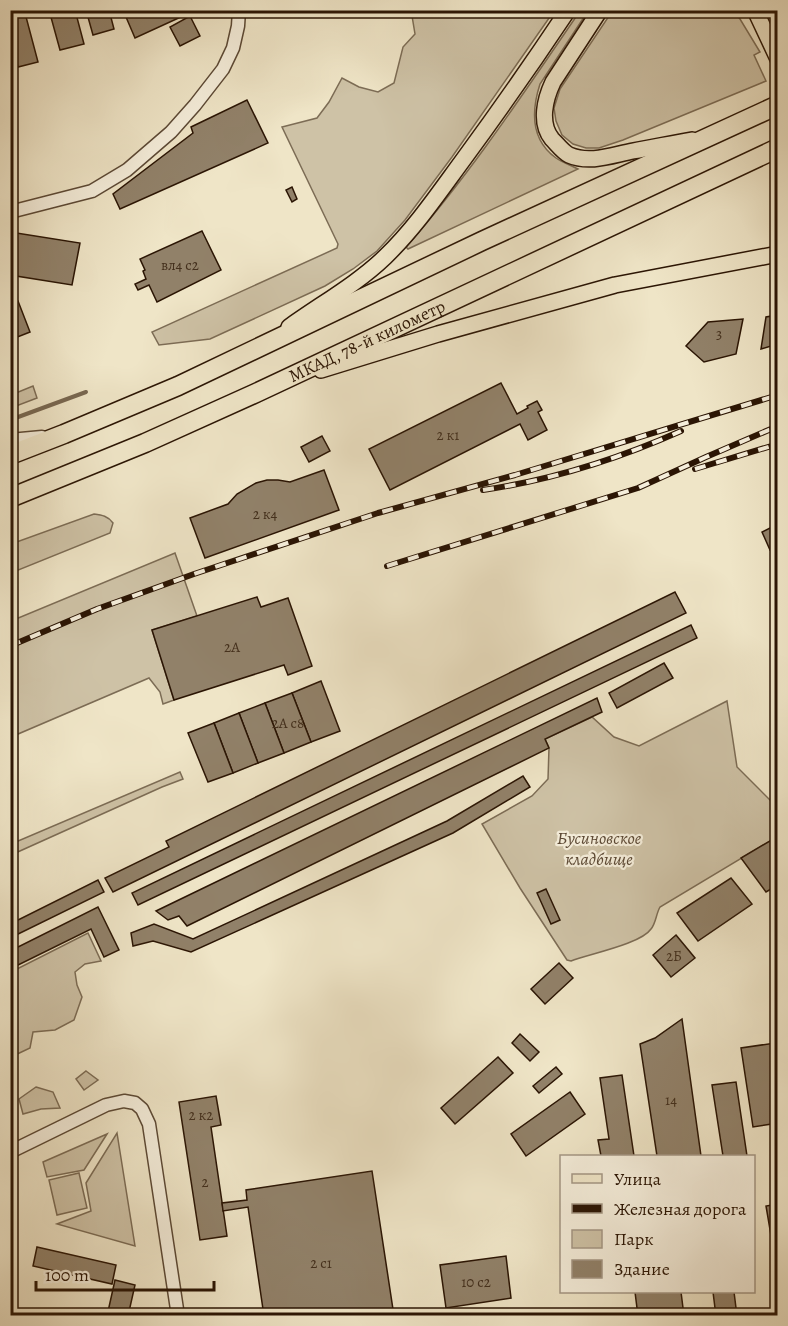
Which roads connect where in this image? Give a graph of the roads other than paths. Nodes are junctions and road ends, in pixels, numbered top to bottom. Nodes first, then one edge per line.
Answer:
1 (239, 10) edge
2 (568, 10) edge
3 (600, 10) edge
4 (746, 10) edge
5 (755, 10) edge
6 (775, 53) edge
7 (777, 105) edge
8 (707, 138) junction
9 (777, 148) edge
10 (10, 212) edge
11 (777, 254) edge
12 (255, 350) junction
13 (280, 382) junction
14 (64, 434) junction
15 (10, 440) edge
16 (10, 455) edge
17 (10, 498) edge
18 (10, 1152) edge
19 (178, 1316) edge

1 - 10 street
2 - 12 main road
3 - 8 main road
4 - 6 main road
5 - 6 main road
7 - 8 highway
8 - 12 highway
9 - 13 highway, МКАД, 78-й километр
11 - 13 main road
12 - 14 highway
13 - 17 highway, МКАД, 78-й километр
14 - 15 street
14 - 16 highway
18 - 19 street

